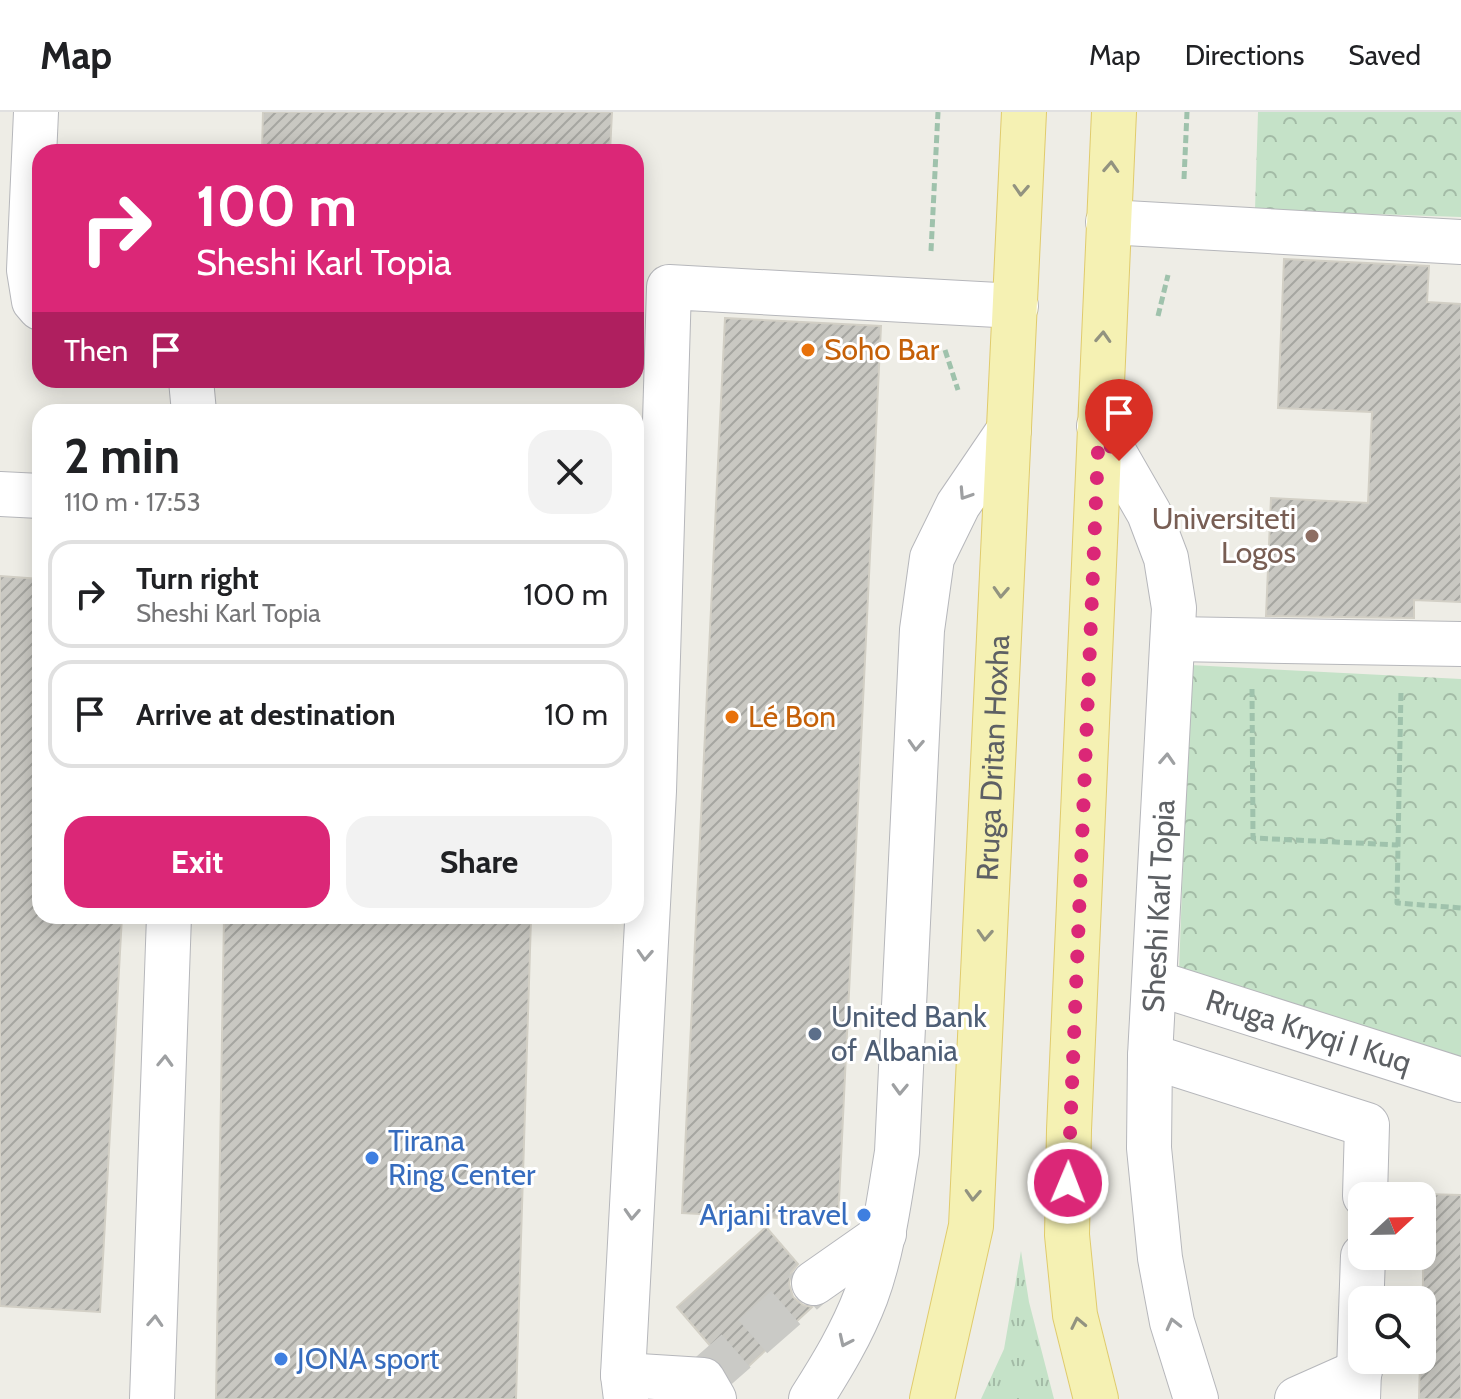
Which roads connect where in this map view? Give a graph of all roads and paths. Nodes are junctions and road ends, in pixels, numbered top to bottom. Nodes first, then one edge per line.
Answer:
1 (36, 112) edge
2 (938, 112) edge
3 (1024, 112) edge
4 (1114, 112) edge
5 (1187, 112) edge
6 (35, 144) edge
7 (32, 202) edge
8 (1108, 222) junction
9 (1182, 226) junction
10 (1461, 242) edge
11 (32, 289) edge
12 (928, 301) junction
13 (1016, 306) junction
14 (1099, 426) junction
15 (1009, 430) junction
16 (0, 494) edge
17 (32, 496) edge
18 (649, 496) edge
19 (1173, 639) junction
20 (1252, 640) junction
21 (1402, 643) junction
22 (1461, 644) edge
23 (644, 767) edge
24 (1398, 845) junction
25 (1461, 908) edge
26 (169, 924) edge
27 (640, 924) edge
28 (1156, 983) junction
29 (1150, 1056) junction
30 (1461, 1080) edge
31 (1365, 1182) edge
32 (884, 1234) junction
33 (1363, 1270) edge
34 (814, 1283) tunnel mouth
35 (1359, 1385) edge
36 (625, 1387) edge
37 (152, 1399) edge
38 (714, 1399) edge
39 (811, 1399) edge
40 (932, 1399) edge
41 (1096, 1399) edge
42 (1196, 1399) edge
43 (1297, 1399) edge

1 - 6 street
2 - 12 path
3 -> 13 main road, Rruga Dritan Hoxha
8 -> 4 main road
5 - 9 path
7 - 11 street
8 - 9 street
14 -> 8 main road
9 - 10 street
12 - 13 street
12 - 18 street
13 - 15 main road, Rruga Dritan Hoxha
14 - 19 street, Sheshi Karl Topia
41 -> 14 main road
15 -> 32 street
15 -> 40 main road, Rruga Dritan Hoxha
16 - 17 street
18 - 23 street
19 - 20 street
28 -> 19 street, Sheshi Karl Topia
20 - 21 street
20 - 24 path
21 - 22 street
21 - 24 path
24 - 25 path
37 -> 26 street
27 -> 36 street
28 - 29 street, Sheshi Karl Topia
28 - 30 street, Rruga Kryqi I Kuq
29 - 31 street
42 -> 29 street, Sheshi Karl Topia
32 - 34 street
32 -> 39 street
33 - 35 street
35 - 43 street
36 - 38 street

